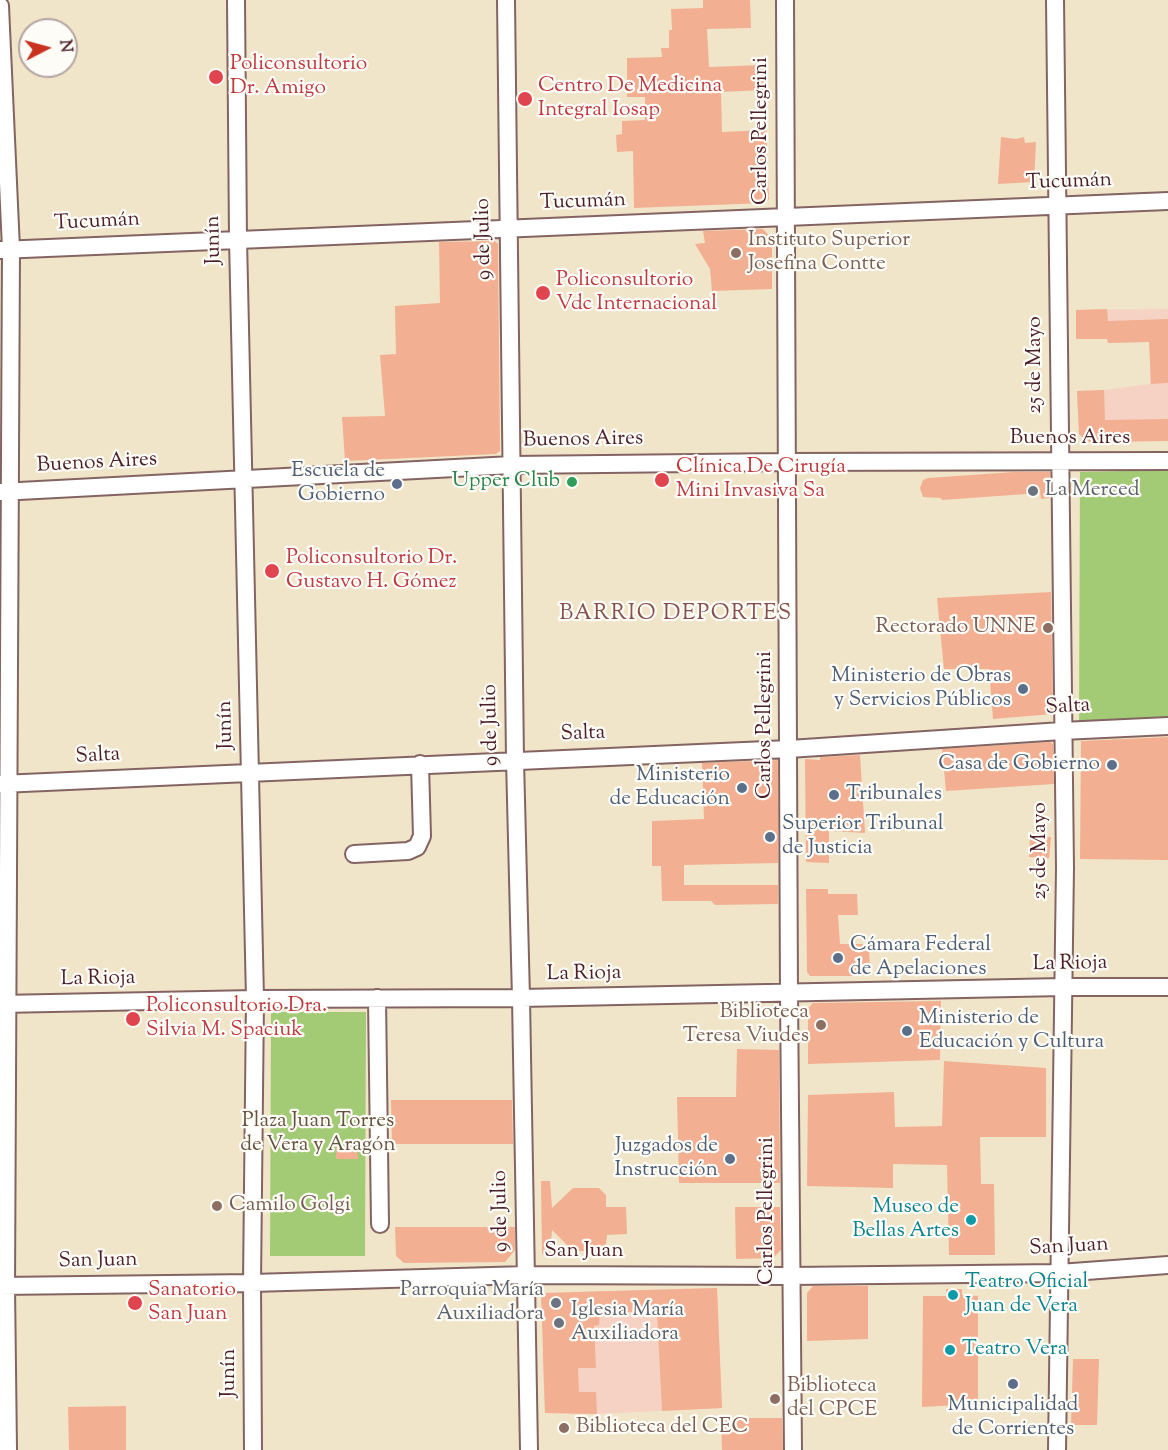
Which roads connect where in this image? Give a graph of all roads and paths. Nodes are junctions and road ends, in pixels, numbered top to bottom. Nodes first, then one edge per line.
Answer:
1 (236, 0) edge
2 (506, 0) edge
3 (785, 0) edge
4 (1056, 0) edge
5 (0, 6) edge
6 (1168, 201) edge
7 (1058, 206) junction
8 (785, 217) junction
9 (507, 228) junction
10 (238, 239) junction
11 (5, 250) edge
12 (1168, 461) edge
13 (787, 462) junction
14 (1061, 462) junction
15 (512, 465) junction
16 (244, 478) junction
17 (5, 492) edge
18 (1168, 726) edge
19 (1062, 731) junction
20 (789, 749) junction
21 (515, 760) junction
22 (420, 764) junction
23 (250, 772) junction
24 (5, 784) edge
25 (354, 854) dead end
26 (1063, 987) junction
27 (1168, 987) edge
28 (789, 994) junction
29 (377, 998) junction
30 (521, 998) junction
31 (255, 999) junction
32 (4, 1004) edge
33 (380, 1224) dead end
34 (1168, 1265) edge
35 (1059, 1273) junction
36 (526, 1275) junction
37 (791, 1276) junction
38 (252, 1283) junction
39 (3, 1286) edge
40 (8, 1450) edge
41 (253, 1450) edge
42 (529, 1450) edge
43 (793, 1450) edge
44 (1057, 1450) edge

1 - 10 street, Junín
2 - 9 street, 9 de Julio
3 - 8 street, Carlos Pellegrini
4 - 7 street, 25 de Mayo
5 - 11 street
6 - 7 street, Tucumán
7 - 8 street, Tucumán
7 - 14 street, 25 de Mayo
8 - 9 street, Tucumán
8 - 13 street, Carlos Pellegrini
9 - 10 street, Tucumán
9 - 15 street, 9 de Julio
10 - 11 street, Tucumán
10 - 16 street, Junín
11 - 17 street
12 - 14 street, Buenos Aires
13 - 14 street, Buenos Aires
13 - 15 street, Buenos Aires
13 - 20 street, Carlos Pellegrini
14 - 19 street, 25 de Mayo
15 - 16 street, Buenos Aires
15 - 21 street, 9 de Julio
16 - 17 street, Buenos Aires
16 - 23 street, Junín
17 - 24 street
18 - 19 street, Salta
19 - 20 street, Salta
19 - 26 street, 25 de Mayo
20 - 21 street, Salta
20 - 28 street, Carlos Pellegrini
21 - 22 street, Salta
21 - 30 street, 9 de Julio
22 - 23 street, Salta
22 - 25 street
23 - 24 street, Salta
23 - 31 street, Junín
24 - 32 street
26 - 27 street, La Rioja
26 - 28 street, La Rioja
26 - 35 street, 25 de Mayo
28 - 30 street, La Rioja
28 - 37 street, Carlos Pellegrini
29 - 30 street, La Rioja
29 - 31 street, La Rioja
29 - 33 street
30 - 36 street, 9 de Julio
31 - 32 street, La Rioja
31 - 38 street, Junín
32 - 39 street
34 - 35 street, San Juan
35 - 37 street, San Juan
35 - 44 street, 25 de Mayo
36 - 37 street, San Juan
36 - 38 street, San Juan
36 - 42 street, 9 de Julio
37 - 43 street, Carlos Pellegrini
38 - 39 street, San Juan
38 - 41 street, Junín
39 - 40 street

